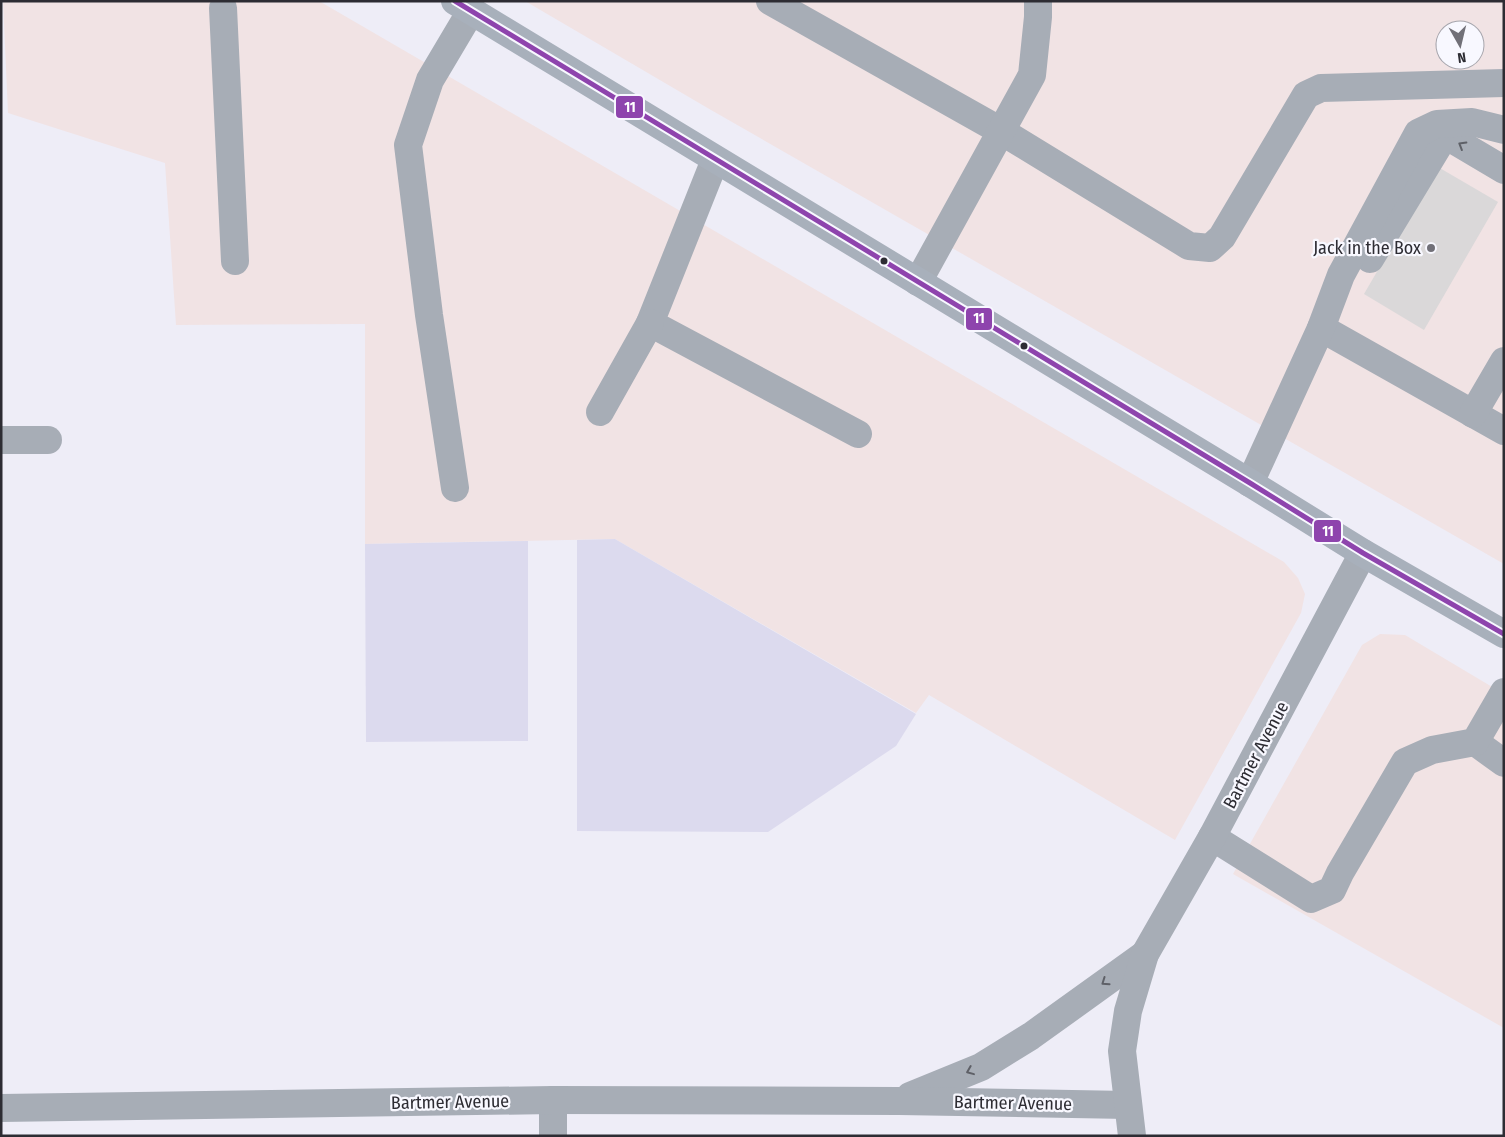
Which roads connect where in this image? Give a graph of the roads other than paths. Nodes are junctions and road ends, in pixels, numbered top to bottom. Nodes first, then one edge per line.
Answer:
1 (770, 1) edge
2 (1038, 1) edge
3 (218, 4) edge
4 (463, 6) edge
5 (1504, 83) edge
6 (1504, 130) edge
7 (1001, 131) junction
8 (715, 160) junction
9 (1504, 170) edge
10 (234, 261) dead end
11 (918, 282) junction
12 (1337, 284) junction
13 (650, 323) junction
14 (1321, 328) junction
15 (1504, 361) edge
16 (600, 412) dead end
17 (1473, 414) junction
18 (1504, 431) edge
19 (858, 434) dead end
20 (1, 440) edge
21 (48, 440) dead end
22 (1250, 483) junction
23 (455, 488) dead end
24 (1363, 553) junction
25 (1504, 634) edge
26 (1504, 692) edge
27 (1475, 742) junction
28 (1504, 763) edge
29 (1212, 836) junction
30 (1145, 954) junction
31 (553, 1100) junction
32 (898, 1101) junction
33 (1128, 1105) junction
34 (1, 1108) edge
35 (553, 1136) edge
36 (1132, 1136) edge

1 - 7 street
2 - 7 street
3 - 10 street
4 - 8 main road
4 - 23 street
5 - 7 street
6 - 12 street
7 - 11 street
8 - 11 main road
8 - 13 street
9 -> 12 street
11 - 22 main road
12 - 14 street
13 - 16 street
13 - 19 street
14 - 17 street
14 - 22 street
15 - 17 street
17 - 18 street
20 - 21 street
22 - 24 main road
24 - 25 main road
24 - 29 street, Bartmer Avenue
26 - 27 street
27 - 28 street
27 - 29 street
29 - 30 street, Bartmer Avenue
30 -> 32 street, Bartmer Avenue
30 - 33 street, Bartmer Avenue
31 - 32 street, Bartmer Avenue
31 - 34 street, Bartmer Avenue
31 - 35 street
32 - 33 street, Bartmer Avenue
33 - 36 street, Bartmer Avenue

